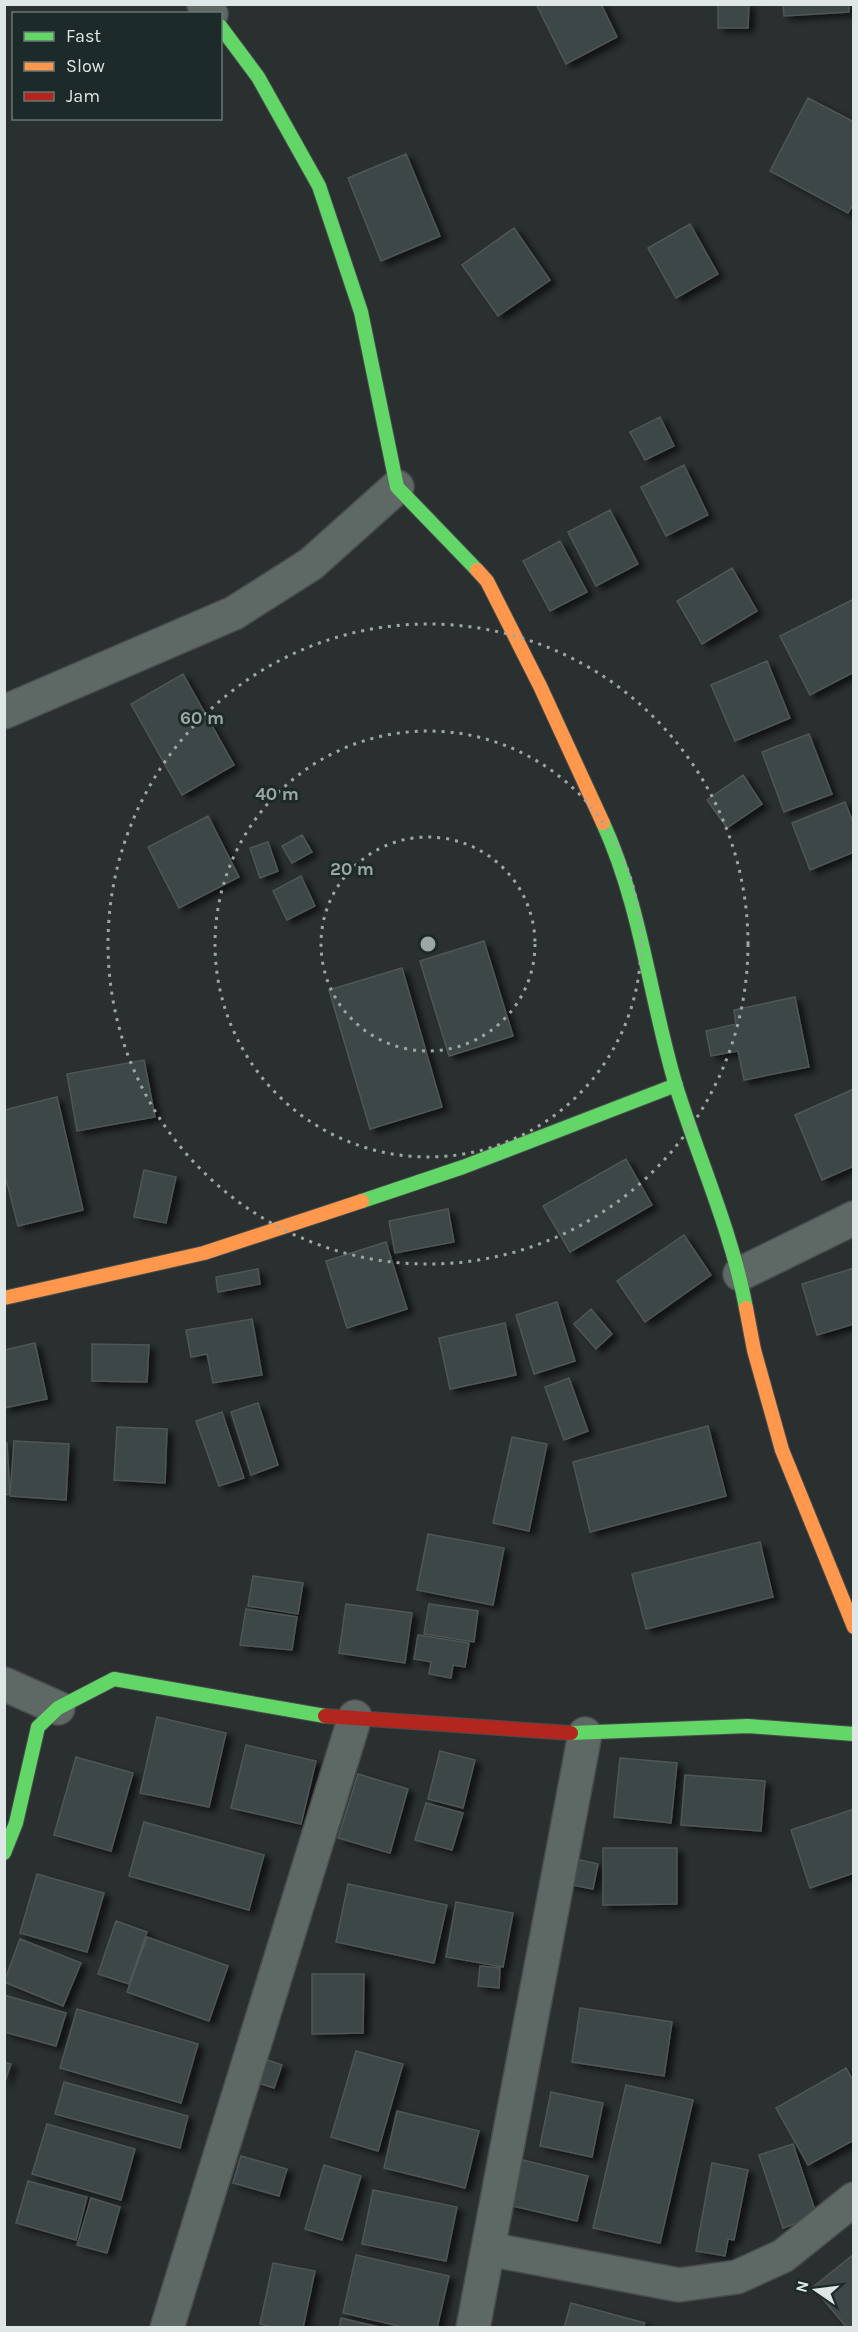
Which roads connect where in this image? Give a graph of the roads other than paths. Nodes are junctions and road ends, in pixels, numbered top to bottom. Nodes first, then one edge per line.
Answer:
1 (222, 29) edge
2 (397, 487) junction
3 (6, 709) edge
4 (676, 1085) junction
5 (854, 1218) edge
6 (740, 1274) junction
7 (4, 1298) edge
8 (854, 1627) edge
9 (4, 1684) edge
10 (58, 1708) junction
11 (355, 1717) junction
12 (585, 1734) junction
13 (854, 1734) edge
14 (4, 1853) edge
15 (854, 2199) edge
16 (488, 2249) junction
17 (167, 2328) edge
18 (473, 2328) edge

1 - 2 street
2 - 3 street
2 - 4 street
4 - 6 street
4 - 7 street
5 - 6 street
6 - 8 street
9 - 10 street
10 - 11 street
10 - 14 street
11 - 12 street
11 - 17 street
12 - 13 street
12 - 16 street
15 - 16 street
16 - 18 street

